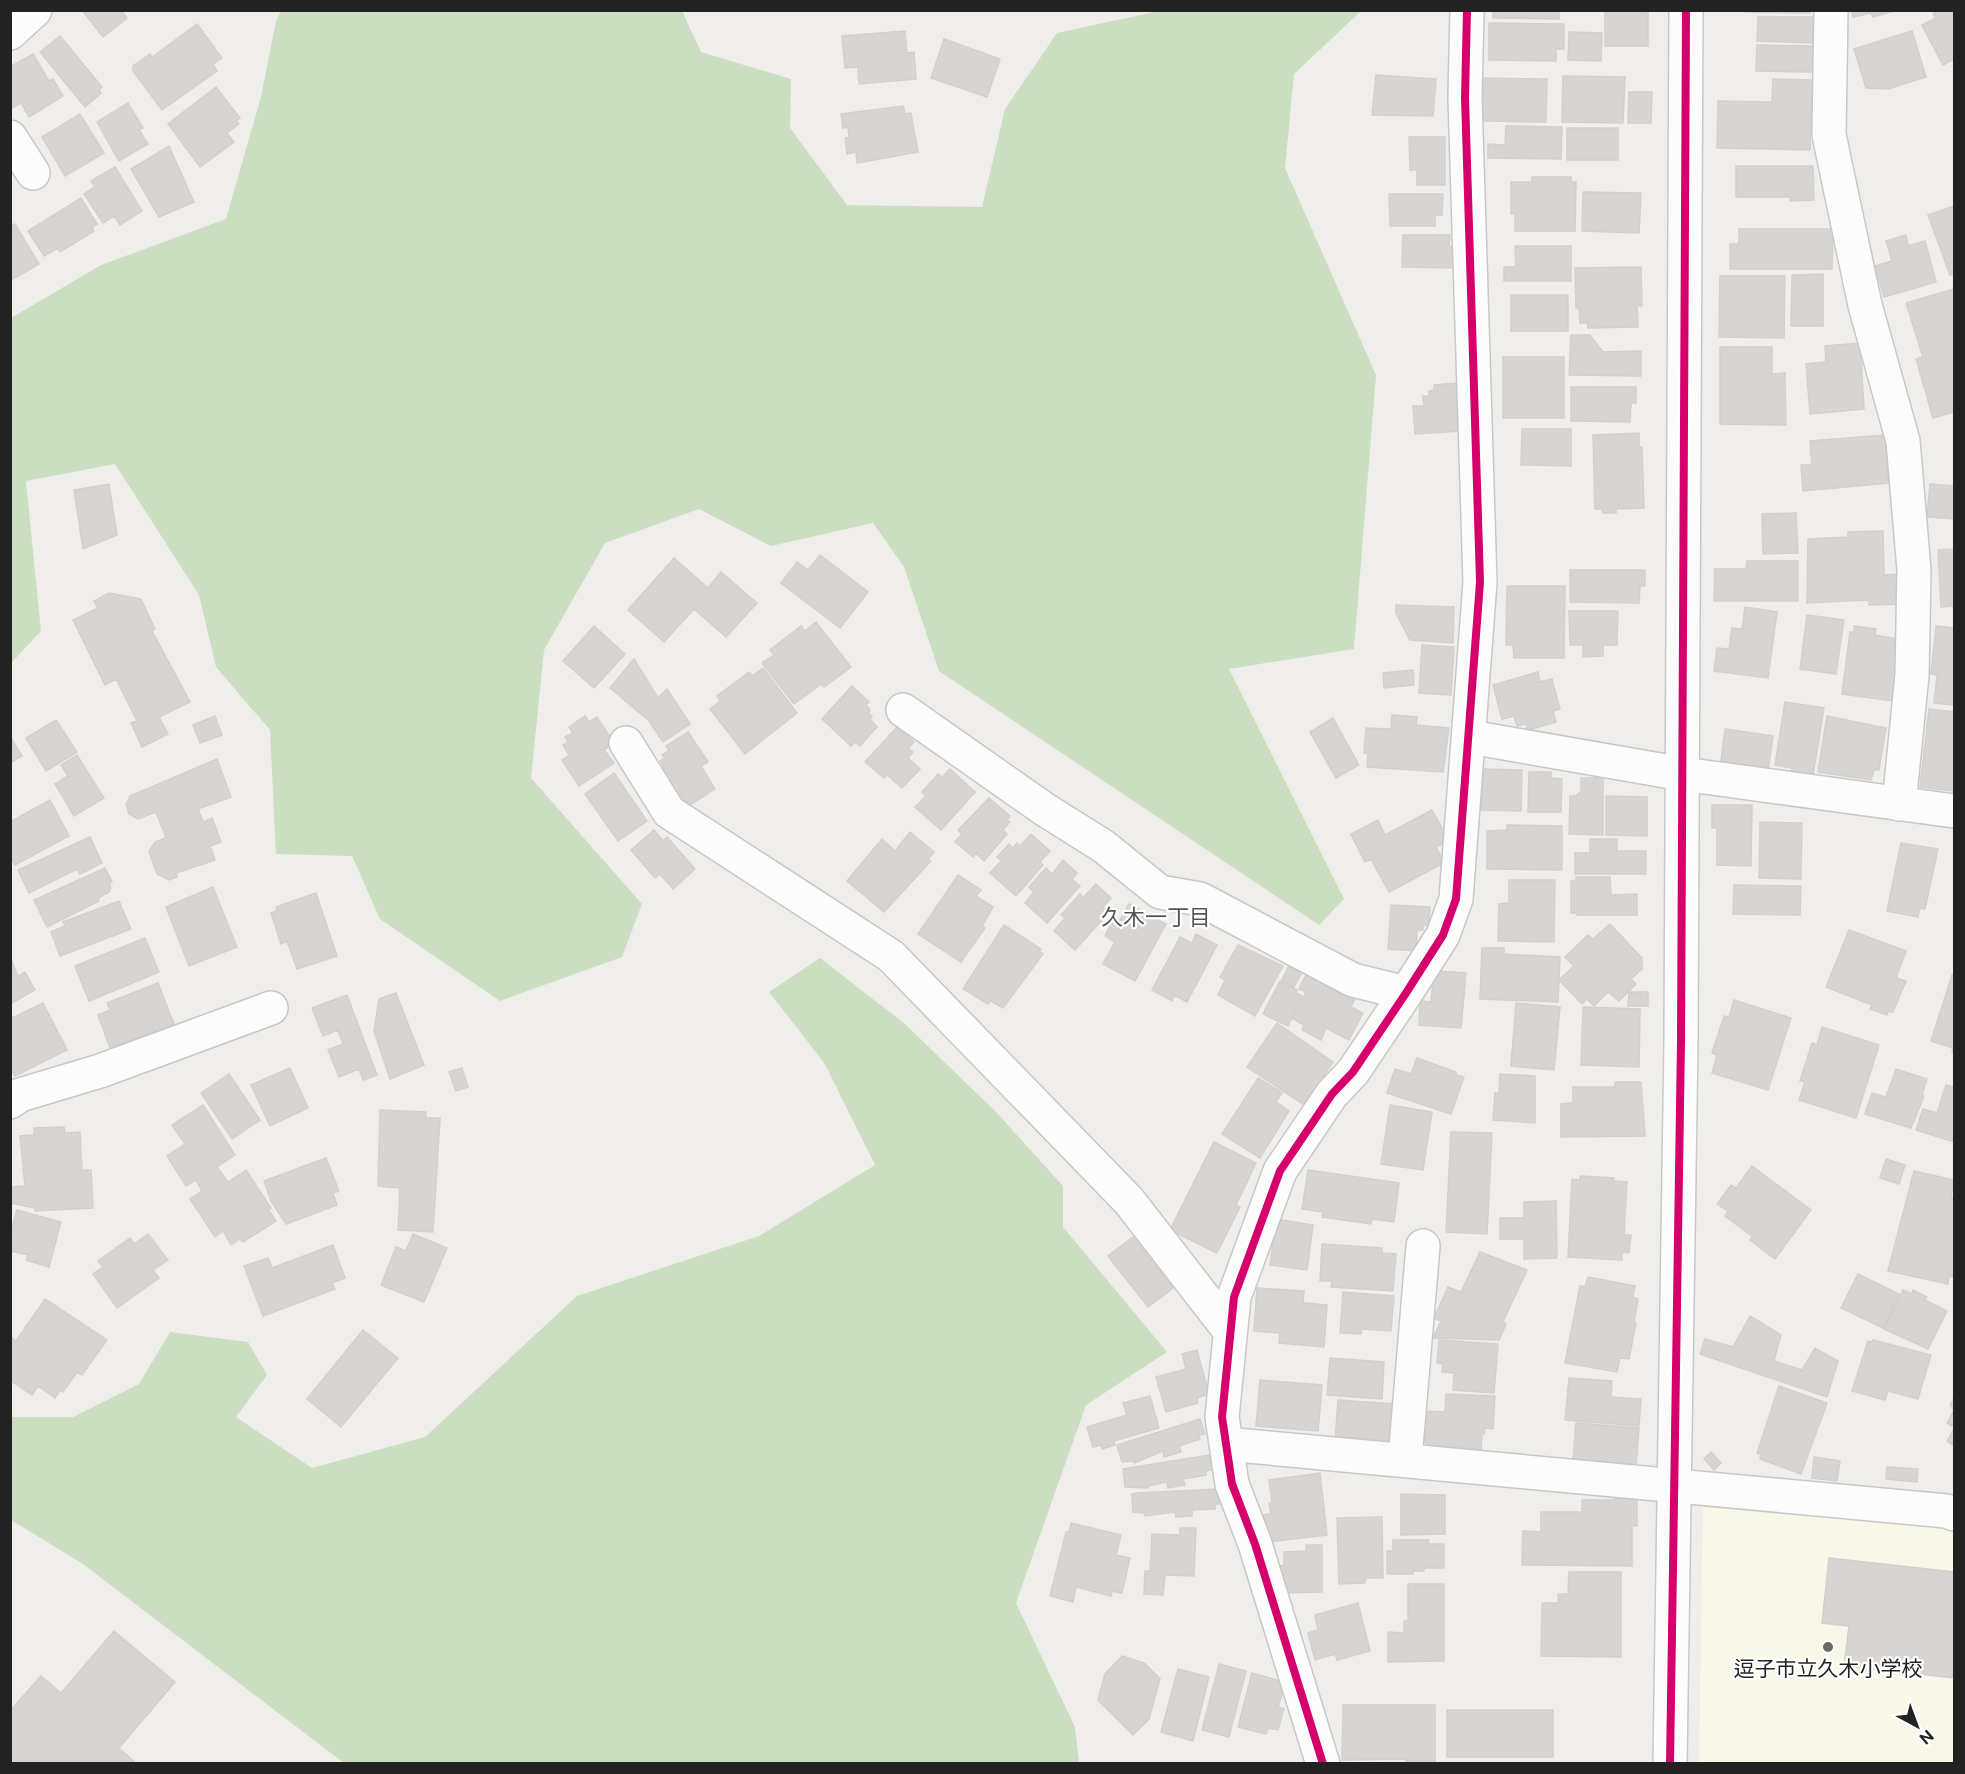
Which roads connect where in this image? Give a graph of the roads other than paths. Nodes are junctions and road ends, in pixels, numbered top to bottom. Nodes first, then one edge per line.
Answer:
1 (35, 10) edge
2 (1467, 10) edge
3 (1686, 10) edge
4 (1831, 10) edge
5 (10, 33) edge
6 (10, 137) edge
7 (33, 173) dead end
8 (903, 710) dead end
9 (1470, 737) junction
10 (626, 743) dead end
11 (1683, 774) junction
12 (1899, 804) junction
13 (1954, 812) edge
14 (1406, 993) junction
15 (272, 1008) dead end
16 (10, 1102) edge
17 (1423, 1246) dead end
18 (1229, 1330) junction
19 (1226, 1444) junction
20 (1405, 1459) junction
21 (1672, 1483) junction
22 (1954, 1514) edge
23 (1323, 1764) edge
24 (1670, 1764) edge

1 - 5 street
2 - 9 street
3 - 11 street
4 - 12 street
6 - 7 street
8 - 14 street
9 - 11 street
9 - 14 street
10 - 18 street
11 - 12 street
11 - 21 street
12 - 13 street
14 - 18 street
15 - 16 street
17 - 20 street
18 - 19 street
19 - 20 street
19 - 23 street
20 - 21 street
21 - 22 street
21 - 24 street

